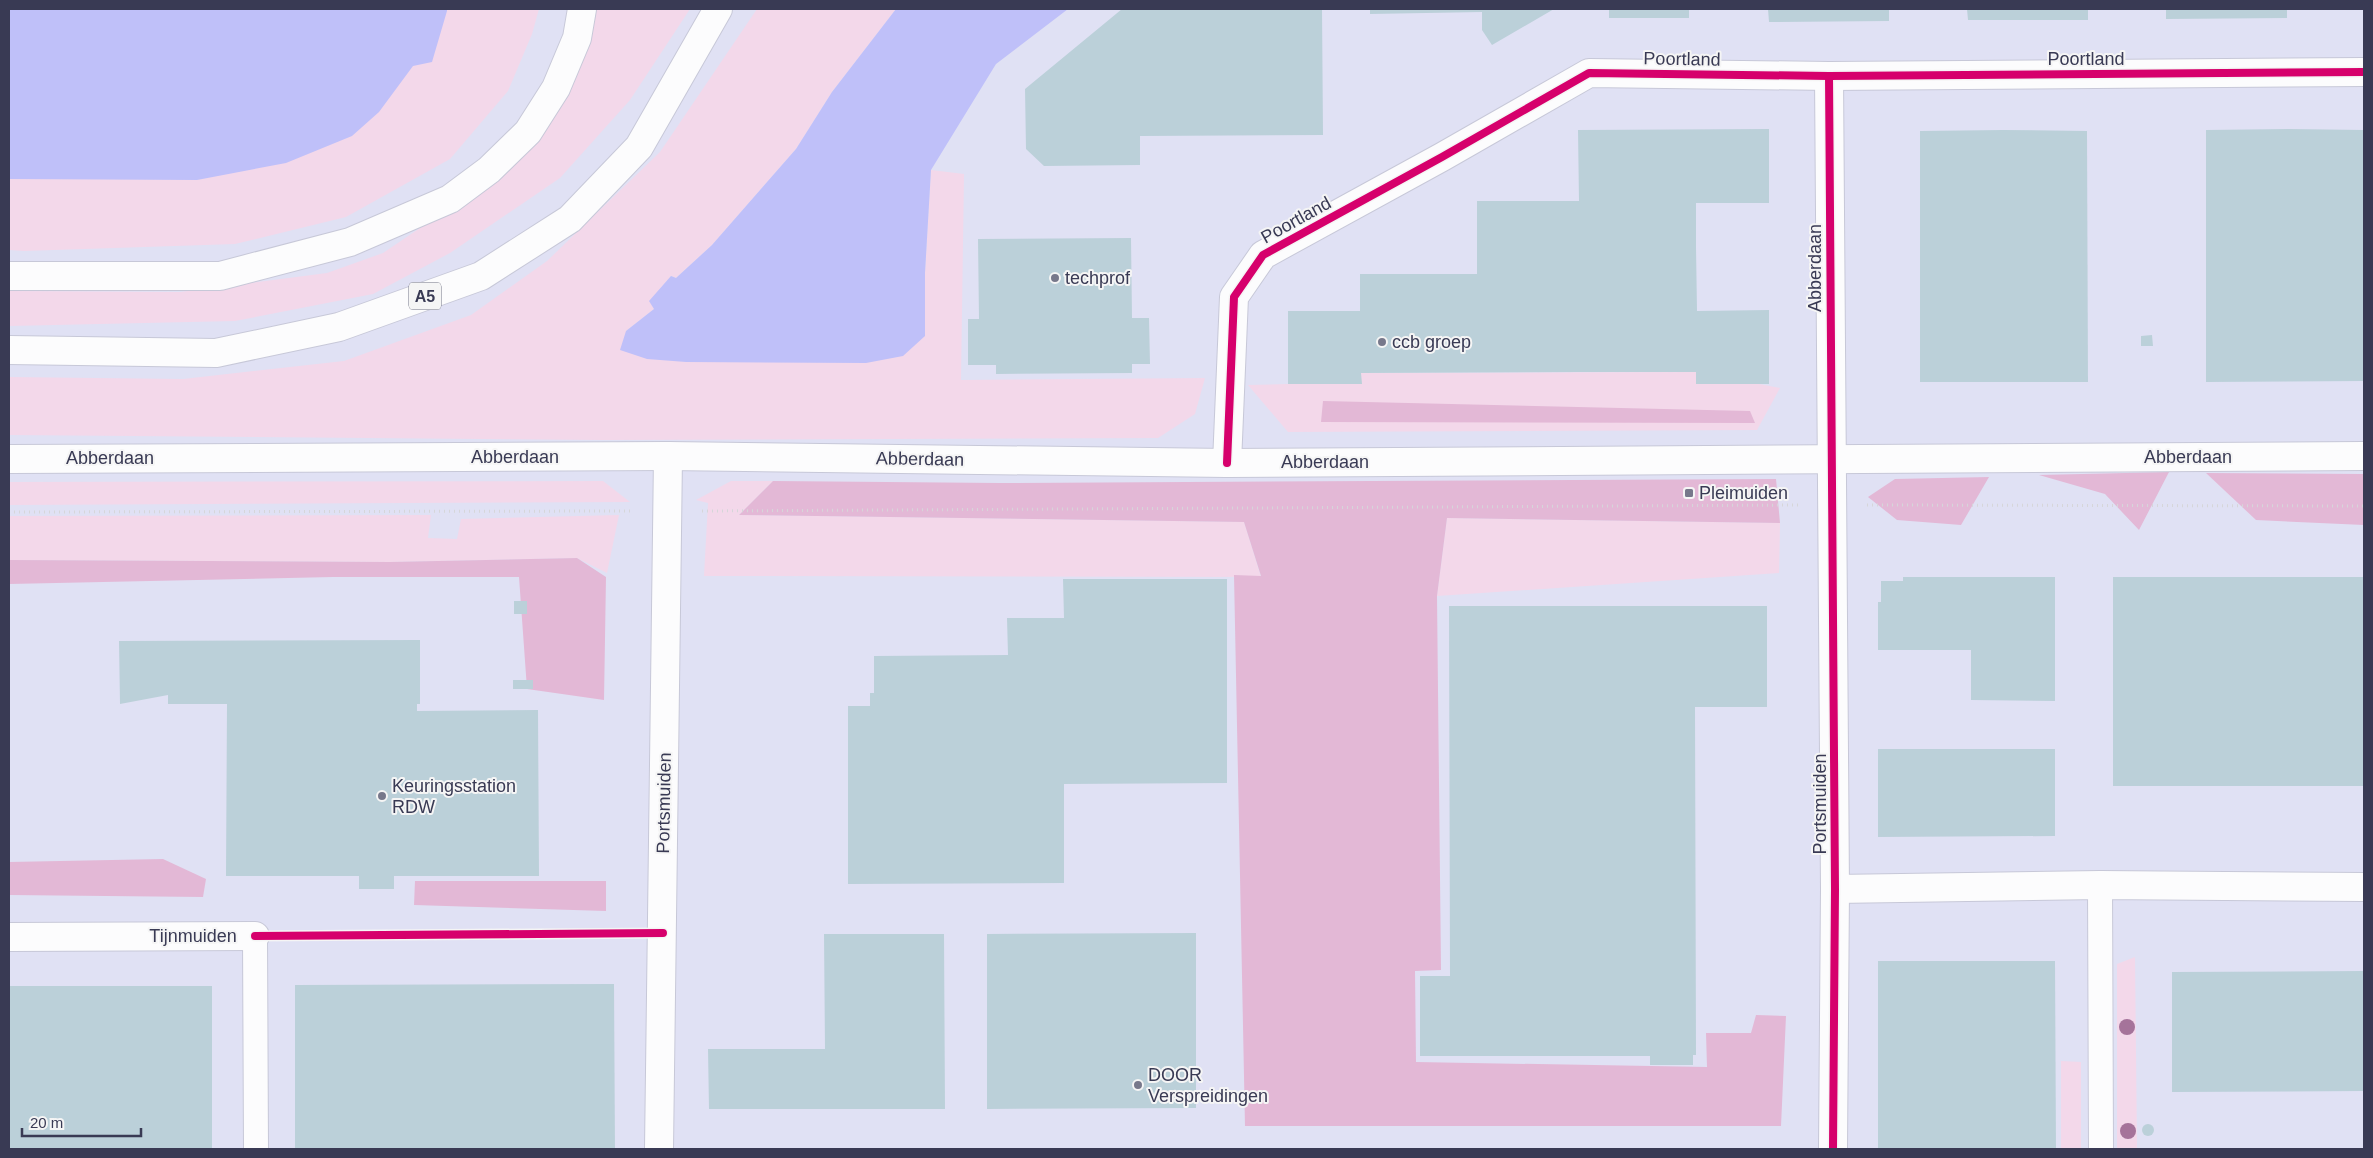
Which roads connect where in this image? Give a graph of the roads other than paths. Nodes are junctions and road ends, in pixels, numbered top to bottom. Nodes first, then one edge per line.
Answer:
1 (582, 9) edge
2 (718, 9) edge
3 (2364, 72) edge
4 (1829, 76) junction
5 (9, 276) edge
6 (9, 350) edge
7 (668, 456) junction
8 (2364, 456) edge
9 (9, 459) edge
10 (1831, 459) junction
11 (1228, 463) junction
12 (2100, 885) junction
13 (2364, 887) edge
14 (1835, 890) junction
15 (255, 936) joint
16 (9, 937) edge
17 (256, 1149) edge
18 (659, 1149) edge
19 (1833, 1149) edge
20 (2101, 1149) edge

1 - 5 main road
2 - 6 main road, A5
3 - 4 main road, Poortland
4 - 10 main road, Abberdaan
4 - 11 main road, Poortland
7 - 9 main road, Abberdaan
7 - 11 main road, Abberdaan
7 - 18 main road, Portsmuiden
8 - 10 main road, Abberdaan
10 - 11 main road, Abberdaan
10 - 14 main road, Portsmuiden
12 - 13 main road
12 - 14 main road
12 - 20 lane
14 - 19 main road, Portsmuiden
15 - 16 main road, Tijnmuiden
15 - 17 lane, Tijnmuiden

